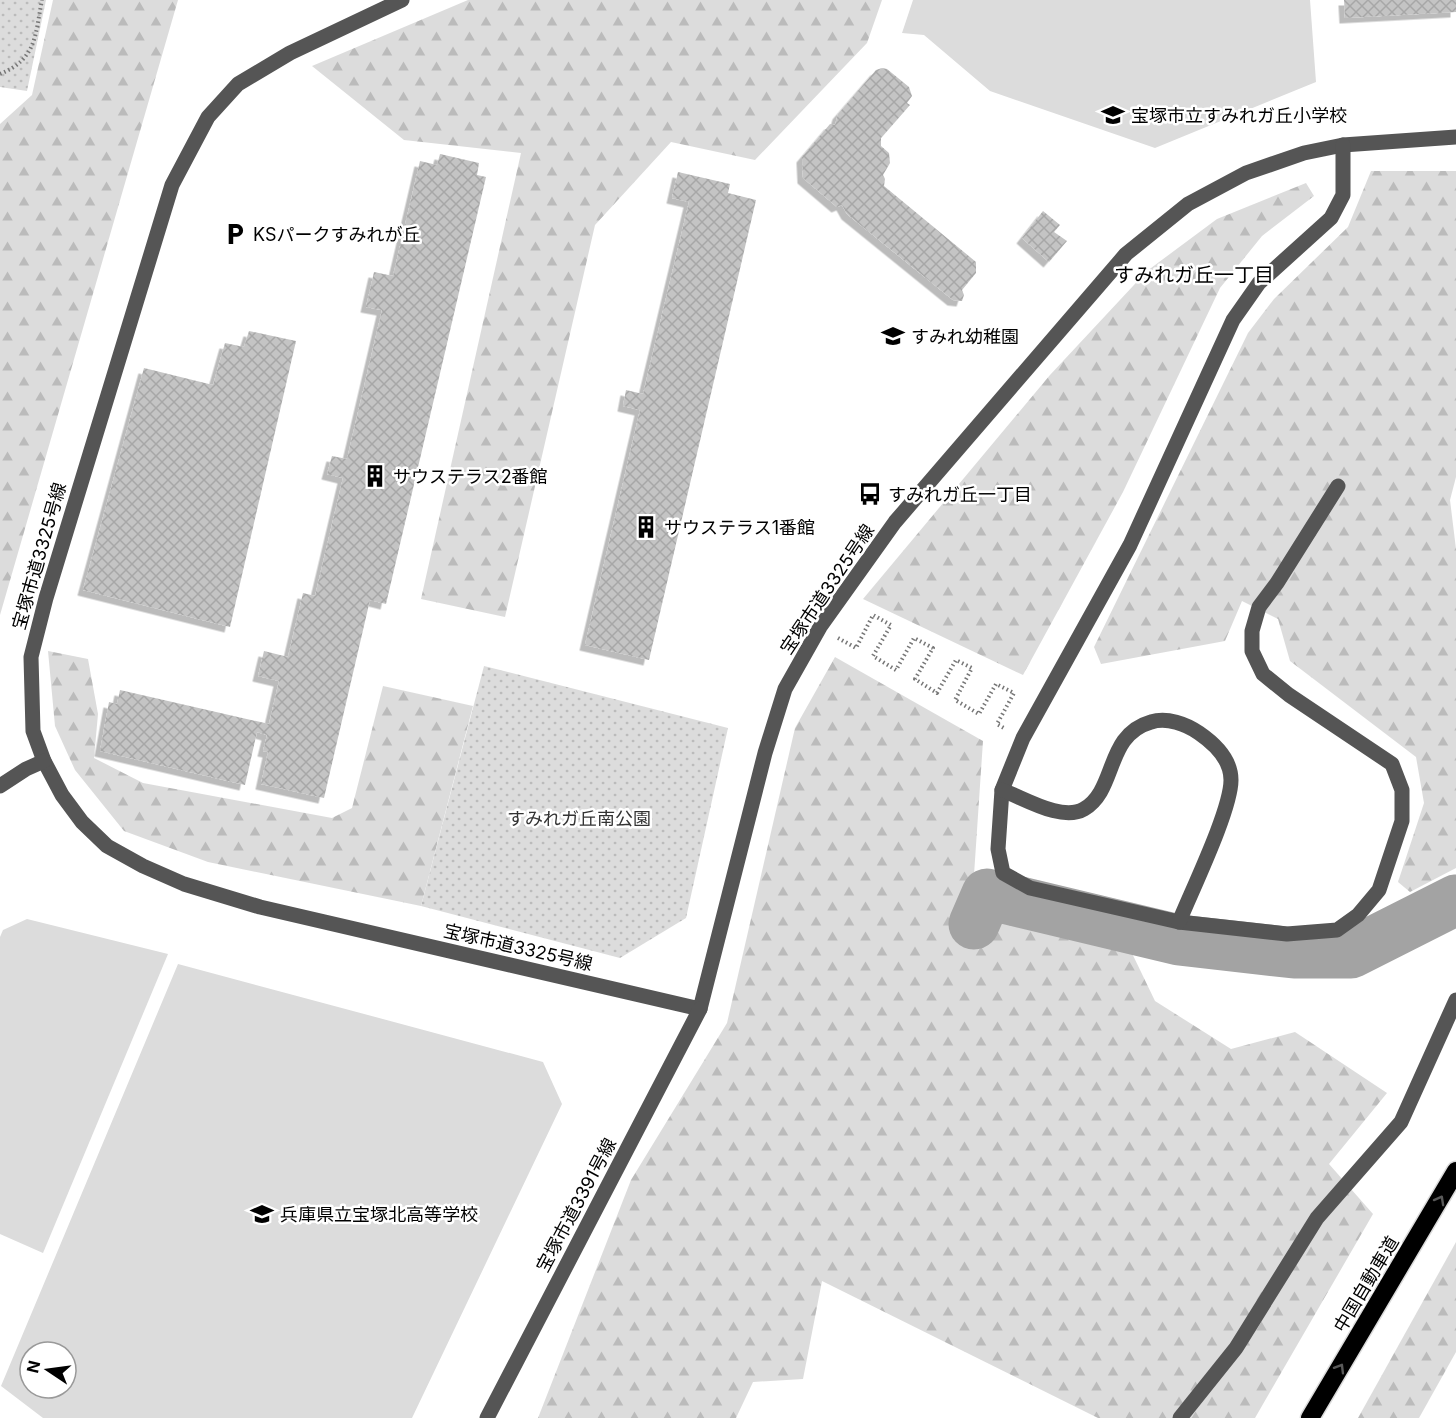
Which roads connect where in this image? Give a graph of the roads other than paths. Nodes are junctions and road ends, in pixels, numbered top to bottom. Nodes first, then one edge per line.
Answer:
1 (402, 0) edge
2 (1456, 137) edge
3 (1343, 145) junction
4 (1338, 486) dead end
5 (44, 762) junction
6 (0, 786) edge
7 (1002, 790) junction
8 (1179, 922) junction
9 (1456, 1000) edge
10 (700, 1009) junction
11 (1456, 1171) edge
12 (487, 1418) edge
13 (1180, 1418) edge
14 (1310, 1418) edge

1 - 5 street, 宝塚市道3325号線
2 - 3 street, 宝塚市道3325号線
3 - 7 street
3 - 10 street, 宝塚市道3325号線
4 - 8 street
5 - 6 street
5 - 10 street, 宝塚市道3325号線
7 - 8 street
7 - 8 street
9 - 13 street
10 - 12 street, 宝塚市道3391号線
14 -> 11 highway, 中国自動車道

